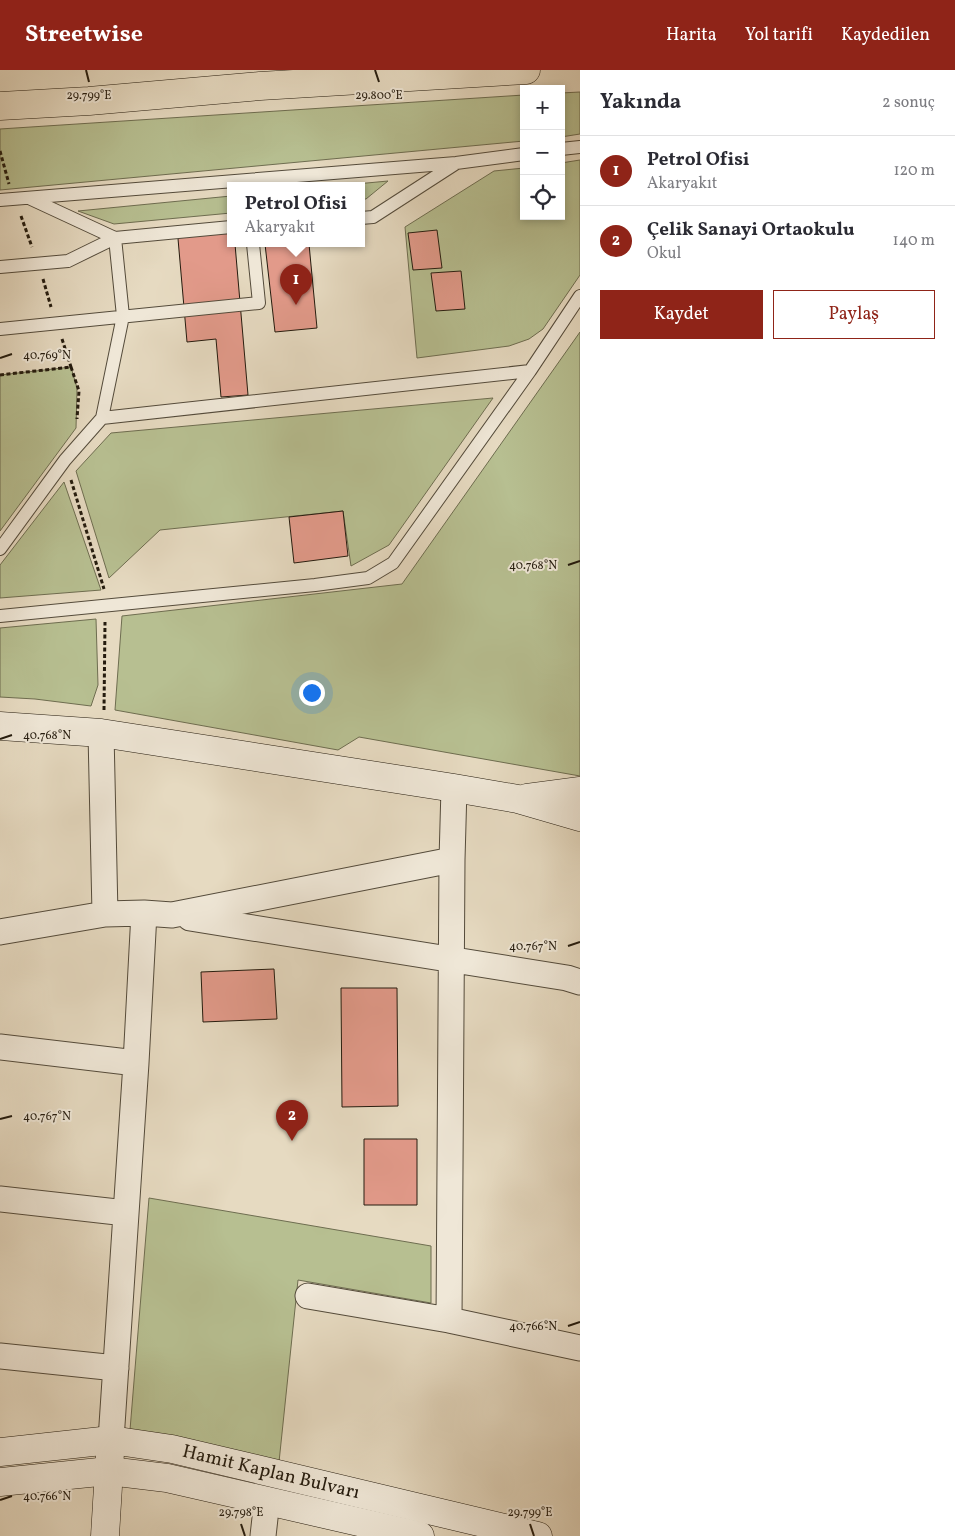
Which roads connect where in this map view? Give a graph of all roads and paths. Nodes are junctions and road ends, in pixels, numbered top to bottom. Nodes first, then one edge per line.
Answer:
1 (526, 70) edge
2 (0, 106) edge
3 (580, 147) edge
4 (565, 149) edge
5 (520, 155) edge
6 (456, 163) junction
7 (29, 198) junction
8 (0, 200) edge
9 (365, 218) edge
10 (227, 227) edge
11 (115, 238) junction
12 (253, 247) edge
13 (0, 267) edge
14 (580, 296) edge
15 (123, 316) junction
16 (0, 329) edge
17 (530, 370) junction
18 (0, 374) edge
19 (102, 418) junction
20 (65, 460) junction
21 (0, 549) edge
22 (109, 605) junction
23 (0, 616) edge
24 (0, 726) edge
25 (101, 733) junction
26 (454, 788) junction
27 (580, 790) edge
28 (518, 799) junction
29 (580, 818) edge
30 (452, 860) junction
31 (144, 913) junction
32 (105, 914) junction
33 (172, 915) junction
34 (0, 932) edge
35 (451, 959) junction
36 (580, 982) edge
37 (0, 1047) edge
38 (136, 1063) junction
39 (0, 1199) edge
40 (126, 1213) junction
41 (308, 1296) dead end
42 (450, 1320) junction
43 (580, 1348) edge
44 (0, 1356) edge
45 (116, 1368) junction
46 (111, 1440) junction
47 (0, 1452) edge
48 (109, 1470) junction
49 (0, 1482) edge
50 (267, 1500) junction
51 (393, 1533) edge
52 (105, 1536) edge
53 (263, 1536) edge
54 (420, 1536) edge
55 (538, 1536) edge

1 - 2 highway
3 - 4 lane
5 - 6 lane
6 - 7 lane
6 - 9 lane
7 - 8 lane
7 - 11 lane
10 - 11 lane
11 - 13 lane
11 - 15 lane
12 - 15 lane
14 - 17 lane
15 - 16 lane
15 - 19 lane
17 - 19 lane
17 - 22 lane
18 - 20 path
19 - 20 lane
20 - 21 lane
20 - 22 path
22 - 23 lane
22 - 25 path
24 - 25 main road
25 - 26 main road
25 - 32 street
26 - 28 main road
26 - 30 street
27 - 28 main road
28 - 29 main road
30 - 33 street
30 - 35 street
31 - 32 street
31 - 33 street
31 - 38 street
32 - 34 street
33 - 35 street
35 - 36 street
35 - 42 street
37 - 38 street
38 - 40 street
39 - 40 street
40 - 45 street
41 - 42 street
42 - 43 street
44 - 45 street
45 - 46 street
46 - 47 main road, Hamit Kaplan Bulvarı
46 - 48 main road
46 - 55 main road, Hamit Kaplan Bulvarı
48 - 49 main road, Hamit Kaplan Bulvarı
48 - 50 main road, Hamit Kaplan Bulvarı
48 - 52 main road
50 - 51 main road, Hamit Kaplan Bulvarı
50 - 53 street
51 - 54 main road, Hamit Kaplan Bulvarı

